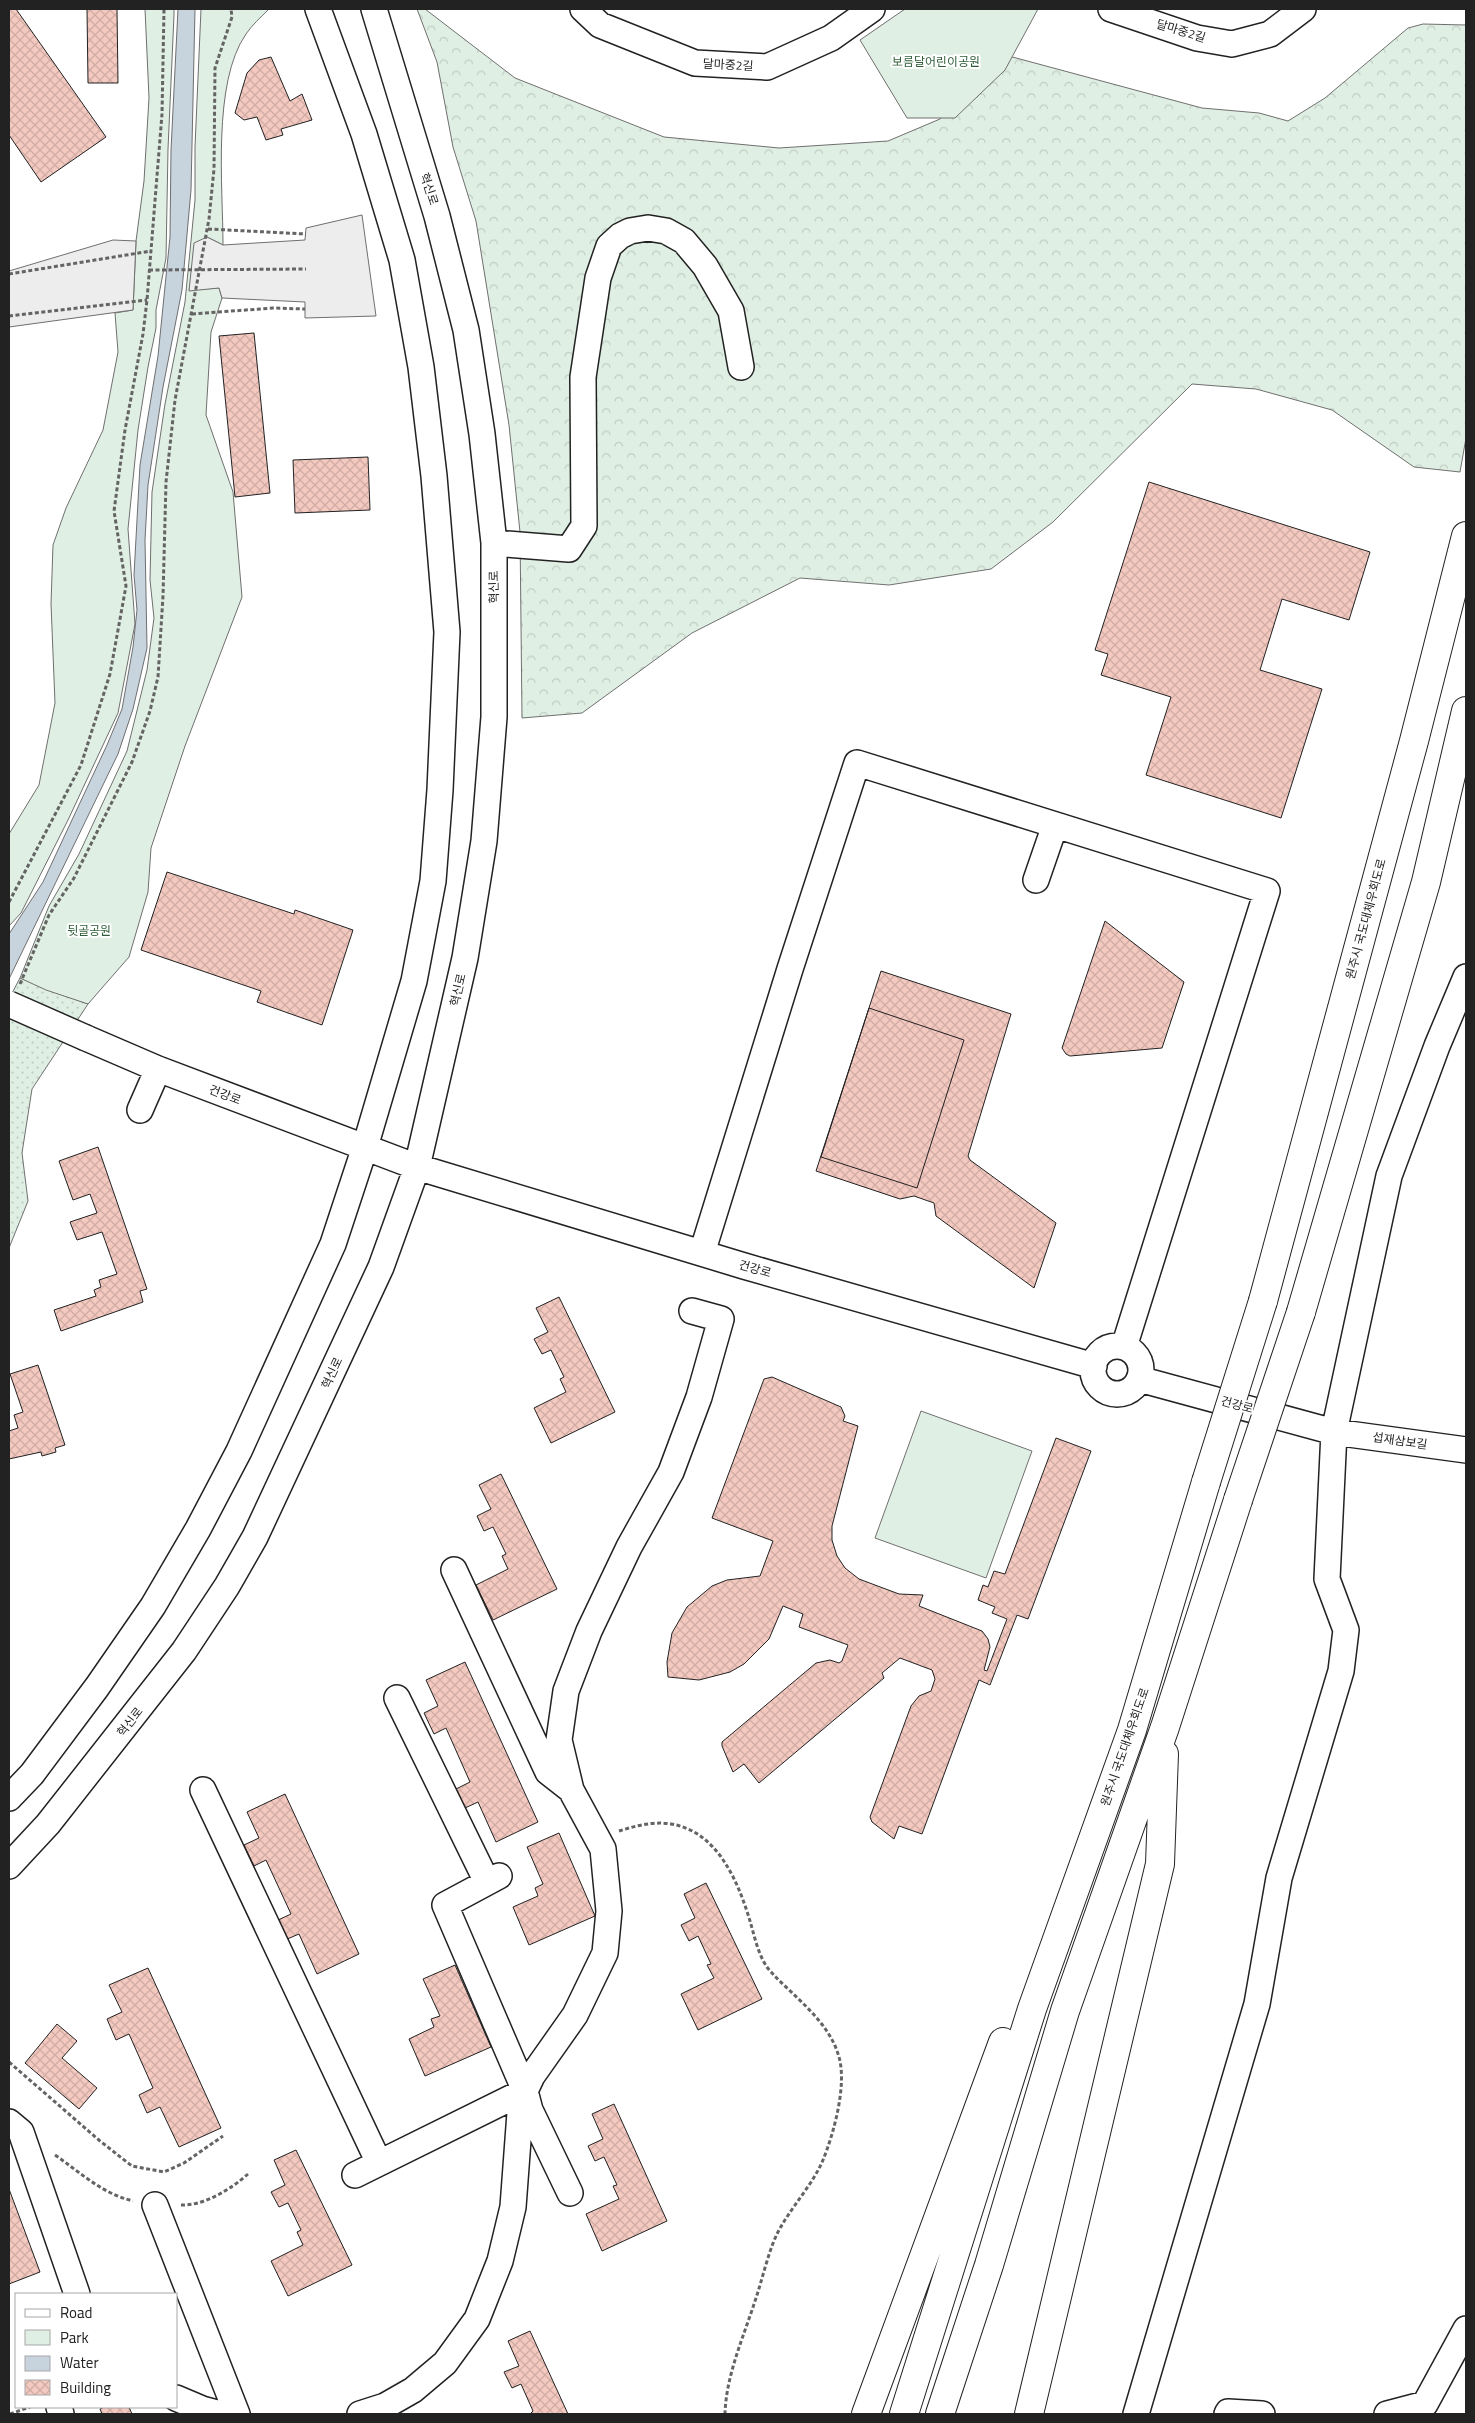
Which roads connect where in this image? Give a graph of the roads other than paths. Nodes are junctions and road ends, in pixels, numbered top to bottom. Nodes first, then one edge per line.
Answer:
1 (318, 9) edge
2 (374, 9) edge
3 (583, 9) edge
4 (872, 9) edge
5 (1111, 9) edge
6 (1304, 9) edge
7 (741, 367) dead end
8 (1466, 536) edge
9 (494, 543) junction
10 (1466, 711) edge
11 (1055, 825) junction
12 (1036, 880) dead end
13 (1466, 977) edge
14 (14, 995) edge
15 (158, 1069) junction
16 (140, 1110) dead end
17 (366, 1148) junction
18 (417, 1167) junction
19 (702, 1253) junction
20 (692, 1311) dead end
21 (1124, 1347) junction
22 (1094, 1366) junction
23 (1139, 1379) junction
24 (1334, 1432) junction
25 (1466, 1450) edge
26 (454, 1570) dead end
27 (397, 1698) dead end
28 (1165, 1727) junction
29 (1132, 1730) junction
30 (203, 1790) dead end
31 (571, 1790) junction
32 (9, 1798) edge
33 (9, 1866) edge
34 (525, 2091) junction
35 (15, 2127) edge
36 (378, 2163) junction
37 (355, 2175) dead end
38 (570, 2193) dead end
39 (155, 2205) road end
40 (77, 2293) edge
41 (1466, 2329) edge
42 (178, 2399) edge
43 (221, 2414) edge
44 (237, 2414) edge
45 (360, 2414) edge
46 (866, 2414) edge
47 (904, 2414) edge
48 (940, 2414) edge
49 (1029, 2414) edge
50 (1136, 2414) edge
51 (1227, 2414) edge
52 (1262, 2414) edge
53 (1387, 2414) edge

1 - 17 street
2 - 9 street, 혁신로
3 - 4 street, 달마중2길
5 - 6 street, 달마중2길
7 - 9 street
8 - 29 highway, 원주시 국도대체우회도로, bridge
9 - 18 street, 혁신로
10 - 28 highway, bridge
11 - 12 street
11 - 19 street
11 - 21 street
13 - 24 street
14 - 15 street, 건강로, bridge
15 - 16 street
15 - 17 street, 건강로
17 - 18 street, 건강로
17 - 32 street
18 - 19 street, 건강로
18 - 33 street, 혁신로
19 - 22 street, 건강로
20 - 31 street
21 - 22 street
21 - 23 street
22 - 23 street
23 - 24 street, 건강로
24 - 25 street, 섭재삼보길
24 - 50 street
26 - 31 street
27 - 34 street
28 - 48 highway
28 - 49 highway
29 - 46 highway
29 - 47 highway, 원주시 국도대체우회도로
30 - 36 street
31 - 34 street
34 - 36 street
34 - 38 street
34 - 45 street
35 - 40 street
36 - 37 street
39 - 44 street
41 - 53 street
42 - 43 street
51 - 52 street

